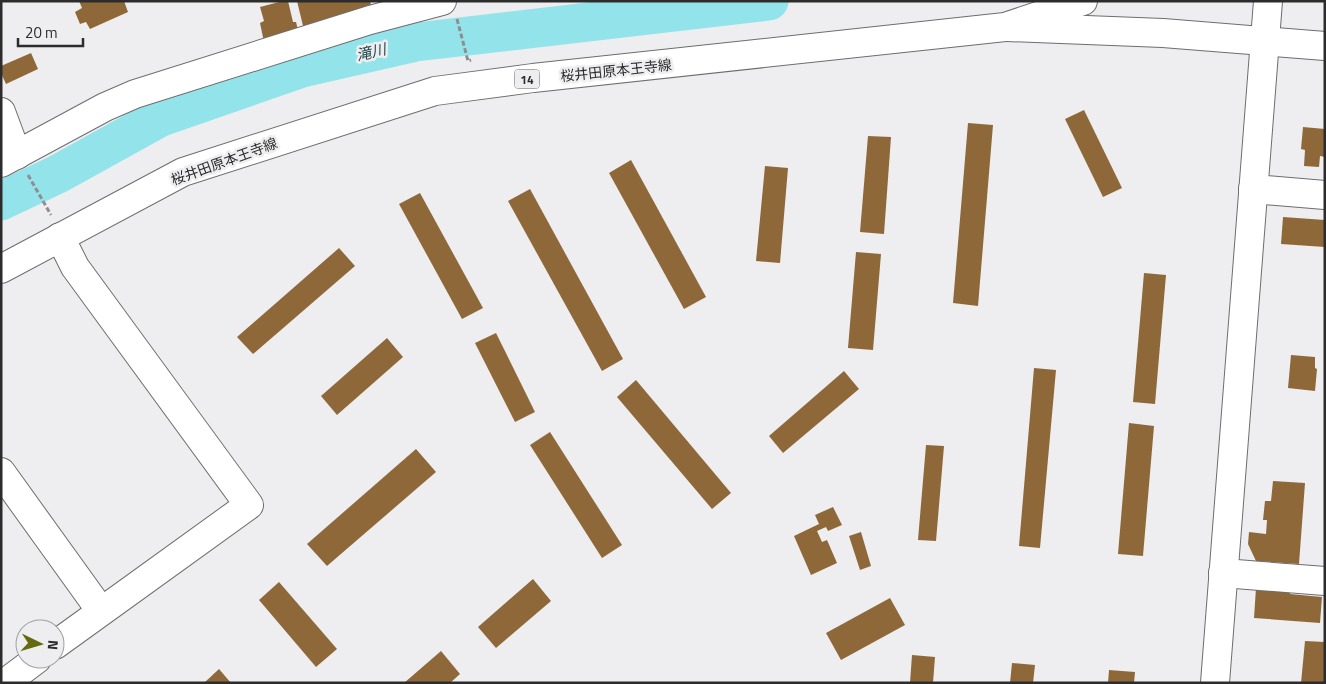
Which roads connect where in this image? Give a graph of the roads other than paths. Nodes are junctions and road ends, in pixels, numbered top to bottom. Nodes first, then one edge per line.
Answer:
1 (1082, 1) edge
2 (1268, 1) edge
3 (448, 6) edge
4 (1005, 27) junction
5 (1265, 42) junction
6 (1325, 46) edge
7 (1, 112) edge
8 (9, 159) edge
9 (1253, 189) junction
10 (1325, 195) edge
11 (56, 228) junction
12 (1, 269) edge
13 (1, 472) edge
14 (1223, 573) junction
15 (1325, 581) edge
16 (101, 610) junction
17 (65, 637) edge
18 (23, 669) edge
19 (5, 683) edge
20 (1215, 683) edge

1 - 4 street, 桜井田原本王寺線 / 14
2 - 5 street
3 - 8 street
4 - 5 street
4 - 11 street, 桜井田原本王寺線 / 14
5 - 6 street
5 - 9 street
7 - 8 street
9 - 10 street
9 - 14 street
11 - 12 street, 桜井田原本王寺線 / 14
11 - 16 street
13 - 16 street
14 - 15 street
14 - 20 street
16 - 17 street
18 - 19 street

